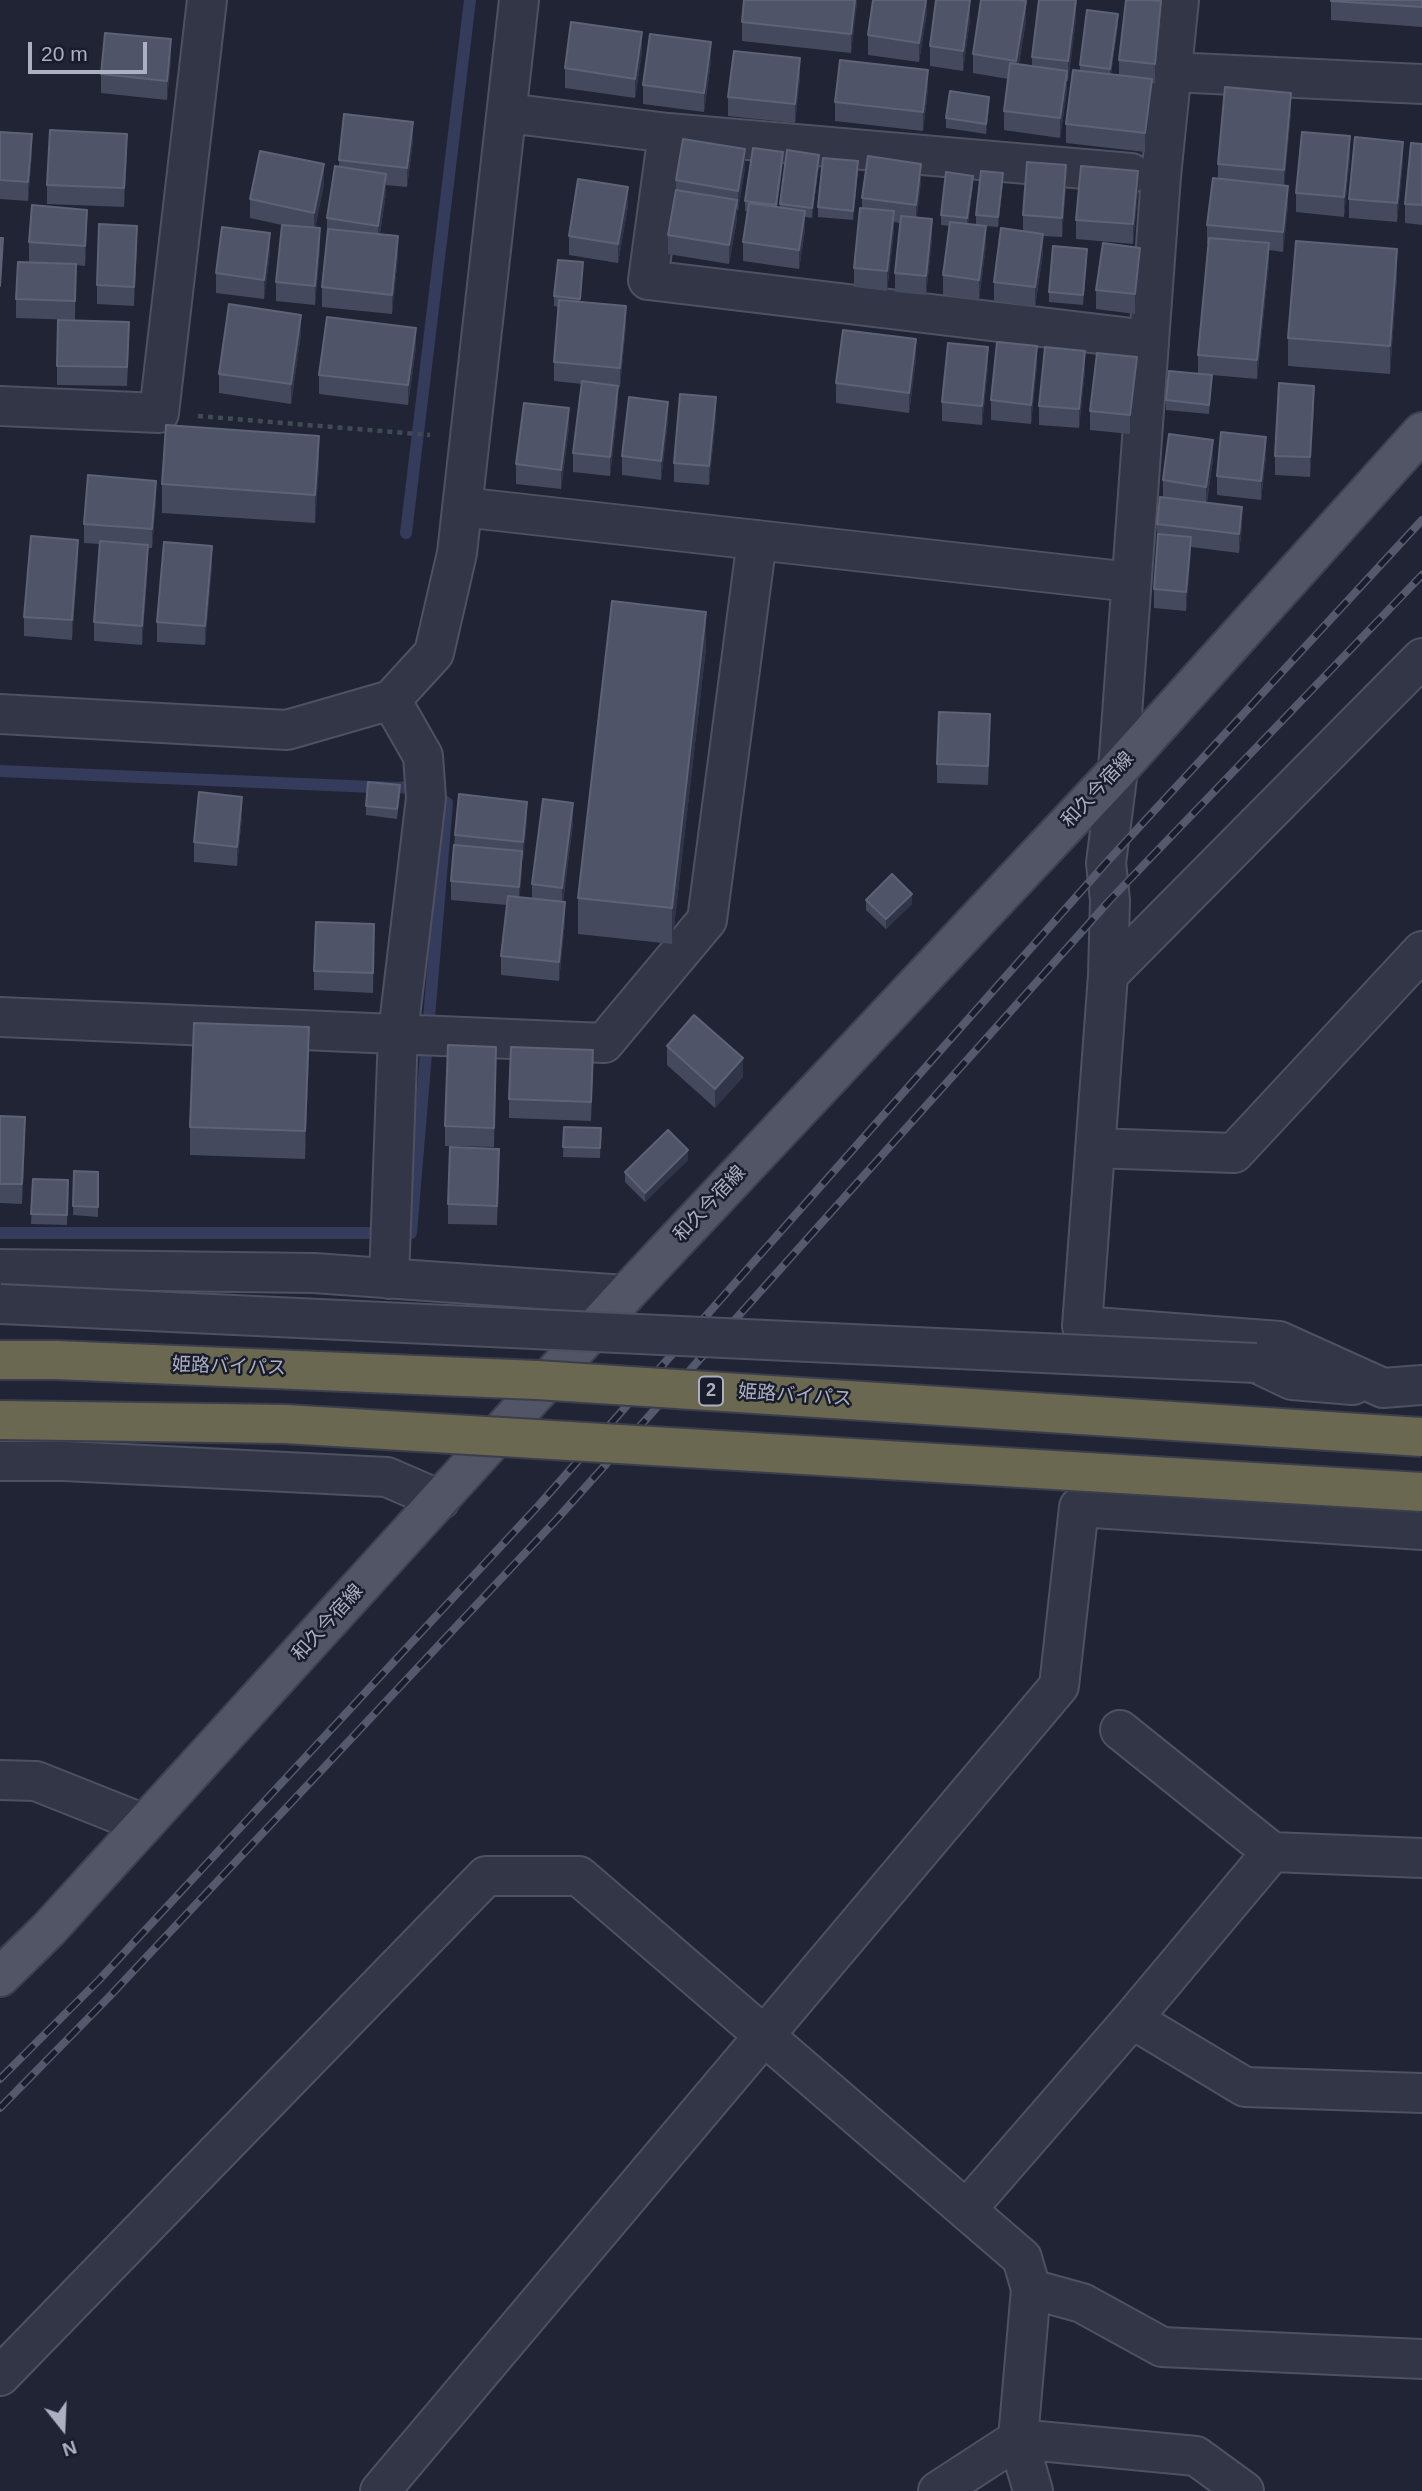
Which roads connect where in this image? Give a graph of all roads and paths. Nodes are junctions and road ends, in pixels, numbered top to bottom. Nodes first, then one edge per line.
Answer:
1 (207, 0) edge
2 (519, 0) edge
3 (1179, 0) edge
4 (1172, 72) junction
5 (1422, 84) edge
6 (507, 113) junction
7 (668, 133) junction
8 (1161, 176) junction
9 (1149, 340) junction
10 (0, 406) edge
11 (159, 413) junction
12 (1422, 432) edge
13 (470, 438) junction
14 (462, 507) junction
15 (757, 540) junction
16 (1131, 582) junction
17 (1422, 658) edge
18 (391, 700) junction
19 (0, 714) edge
20 (1118, 770) junction
21 (1422, 951) edge
22 (1108, 975) junction
23 (0, 1017) edge
24 (398, 1032) junction
25 (1095, 1148) junction
26 (0, 1269) edge
27 (389, 1279) junction
28 (625, 1295) junction
29 (0, 1304) edge
30 (0, 1360) edge
31 (1422, 1385) edge
32 (1383, 1388) junction
33 (0, 1420) edge
34 (1422, 1437) edge
35 (0, 1461) edge
36 (1422, 1492) edge
37 (440, 1500) junction
38 (1422, 1530) edge
39 (1121, 1730) dead end
40 (0, 1780) edge
41 (144, 1824) junction
42 (1272, 1852) junction
43 (1422, 1858) edge
44 (14, 1948) edge
45 (0, 1977) edge
46 (1132, 2019) junction
47 (764, 2034) junction
48 (1422, 2093) edge
49 (966, 2210) junction
50 (1031, 2289) junction
51 (1422, 2359) edge
52 (0, 2376) edge
53 (1017, 2439) junction
54 (380, 2491) edge
55 (939, 2491) edge
56 (1033, 2491) edge
57 (1244, 2491) edge

1 - 11 street
2 - 6 street
3 - 4 street
4 - 5 street
4 - 8 street
6 - 7 street
6 - 13 street
7 - 8 street
7 - 9 street
8 - 9 street
9 - 16 street
10 - 11 street
11 - 13 path
12 - 20 main road, 和久今宿線
13 - 14 street
14 - 15 street
14 - 18 street
15 - 16 street
15 - 24 street
16 - 20 street
17 - 22 street
18 - 19 street
18 - 24 street
20 - 22 street
20 - 28 main road, 和久今宿線
21 - 25 street
22 - 25 street
23 - 24 street
24 - 27 street
25 - 32 street
26 - 27 street
27 - 28 street
28 - 37 main road, 和久今宿線
29 - 32 street, bridge
30 - 34 highway, 姫路バイパス / 2, bridge
31 - 32 street
33 - 36 highway, bridge
35 - 37 street
37 - 41 main road, 和久今宿線
38 - 47 street
39 - 42 street
40 - 41 street
41 - 44 main road, 和久今宿線
42 - 43 street
42 - 46 street
44 - 45 main road, 和久今宿線
46 - 48 street
46 - 49 street
47 - 49 street
47 - 52 street
47 - 54 street
49 - 50 street
50 - 51 street
50 - 53 street
53 - 55 street
53 - 56 street
53 - 57 street

